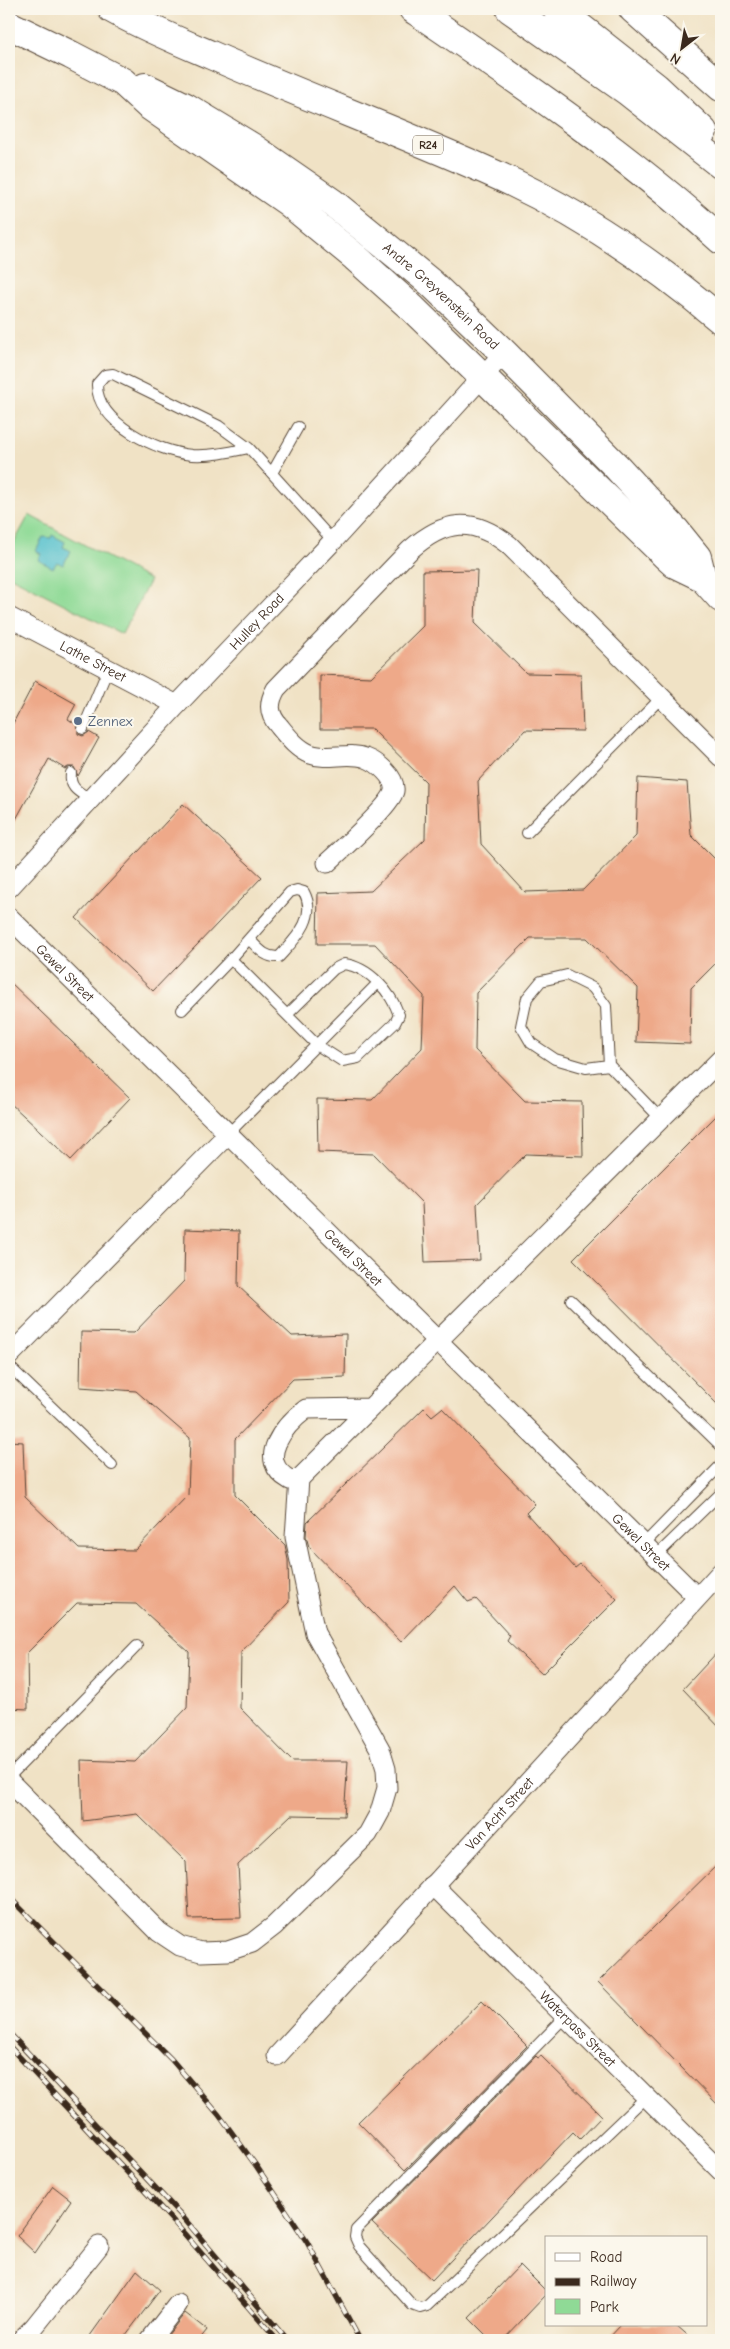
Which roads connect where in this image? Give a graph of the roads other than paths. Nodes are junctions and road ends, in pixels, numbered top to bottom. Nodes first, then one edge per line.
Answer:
1 (112, 9) edge
2 (413, 9) edge
3 (510, 9) edge
4 (557, 9) edge
5 (633, 9) edge
6 (9, 25) edge
7 (122, 82) junction
8 (721, 87) edge
9 (721, 149) edge
10 (721, 165) edge
11 (721, 240) edge
12 (721, 320) edge
13 (504, 353) junction
14 (482, 376) junction
15 (298, 428) dead end
16 (249, 448) junction
17 (272, 473) junction
18 (333, 540) junction
19 (702, 578) junction
20 (721, 598) edge
21 (9, 616) edge
22 (108, 669) junction
23 (661, 698) junction
24 (177, 705) junction
25 (83, 729) dead end
26 (721, 758) edge
27 (72, 773) dead end
28 (90, 800) junction
29 (527, 833) dead end
30 (327, 863) dead end
31 (9, 888) edge
32 (9, 917) edge
33 (249, 939) junction
34 (231, 959) junction
35 (378, 983) junction
36 (182, 1010) dead end
37 (287, 1014) junction
38 (317, 1045) junction
39 (721, 1059) edge
40 (609, 1065) junction
41 (661, 1119) junction
42 (228, 1134) junction
43 (571, 1300) dead end
44 (436, 1340) junction
45 (9, 1356) edge
46 (9, 1366) edge
47 (369, 1408) junction
48 (721, 1446) edge
49 (112, 1465) dead end
50 (721, 1465) edge
51 (299, 1479) junction
52 (721, 1493) edge
53 (650, 1550) junction
54 (721, 1572) edge
55 (697, 1597) junction
56 (137, 1646) dead end
57 (9, 1779) edge
58 (433, 1885) junction
59 (565, 2017) junction
60 (277, 2056) dead end
61 (646, 2097) junction
62 (721, 2171) edge
63 (99, 2246) dead end
64 (178, 2304) dead end
65 (21, 2340) edge
66 (150, 2340) edge

1 - 12 main road, R24
2 - 11 main road
3 - 10 main road
4 - 9 main road
5 - 8 main road
6 - 7 main road, Andre Greyvenstein Road
7 - 13 main road, Andre Greyvenstein Road
7 - 14 main road, Andre Greyvenstein Road
13 - 14 street, Hulley Road
13 - 19 main road, Andre Greyvenstein Road
14 - 18 street, Hulley Road
14 - 19 main road, Andre Greyvenstein Road
15 - 17 lane
16 - 16 lane
16 - 17 lane
17 - 18 lane
18 - 24 street, Hulley Road
19 - 20 main road, Andre Greyvenstein Road
21 - 22 street, Lathe Street
22 - 24 street, Lathe Street
22 - 25 lane
23 - 26 street
23 - 29 lane
23 - 30 street
24 - 28 street, Hulley Road
27 - 28 lane
28 - 31 street, Hulley Road
32 - 42 street, Gewel Street
33 - 33 lane
33 - 34 lane
34 - 36 lane
34 - 37 lane
35 - 37 lane
35 - 38 lane
35 - 38 lane
37 - 38 lane
38 - 42 lane
39 - 41 street
40 - 40 lane
40 - 41 lane
41 - 44 street
42 - 44 street, Gewel Street
42 - 45 street
43 - 48 lane
44 - 47 street
44 - 53 street, Gewel Street
46 - 49 lane
47 - 51 street
47 - 51 street
50 - 53 lane
51 - 57 street
52 - 53 lane
53 - 55 street, Gewel Street
54 - 55 street, Van Acht Street
55 - 58 street, Van Acht Street
56 - 57 lane
58 - 59 street, Waterpass Street
58 - 60 street, Van Acht Street
59 - 61 street, Waterpass Street
59 - 61 lane
61 - 62 street, Waterpass Street
63 - 65 street
64 - 66 street

